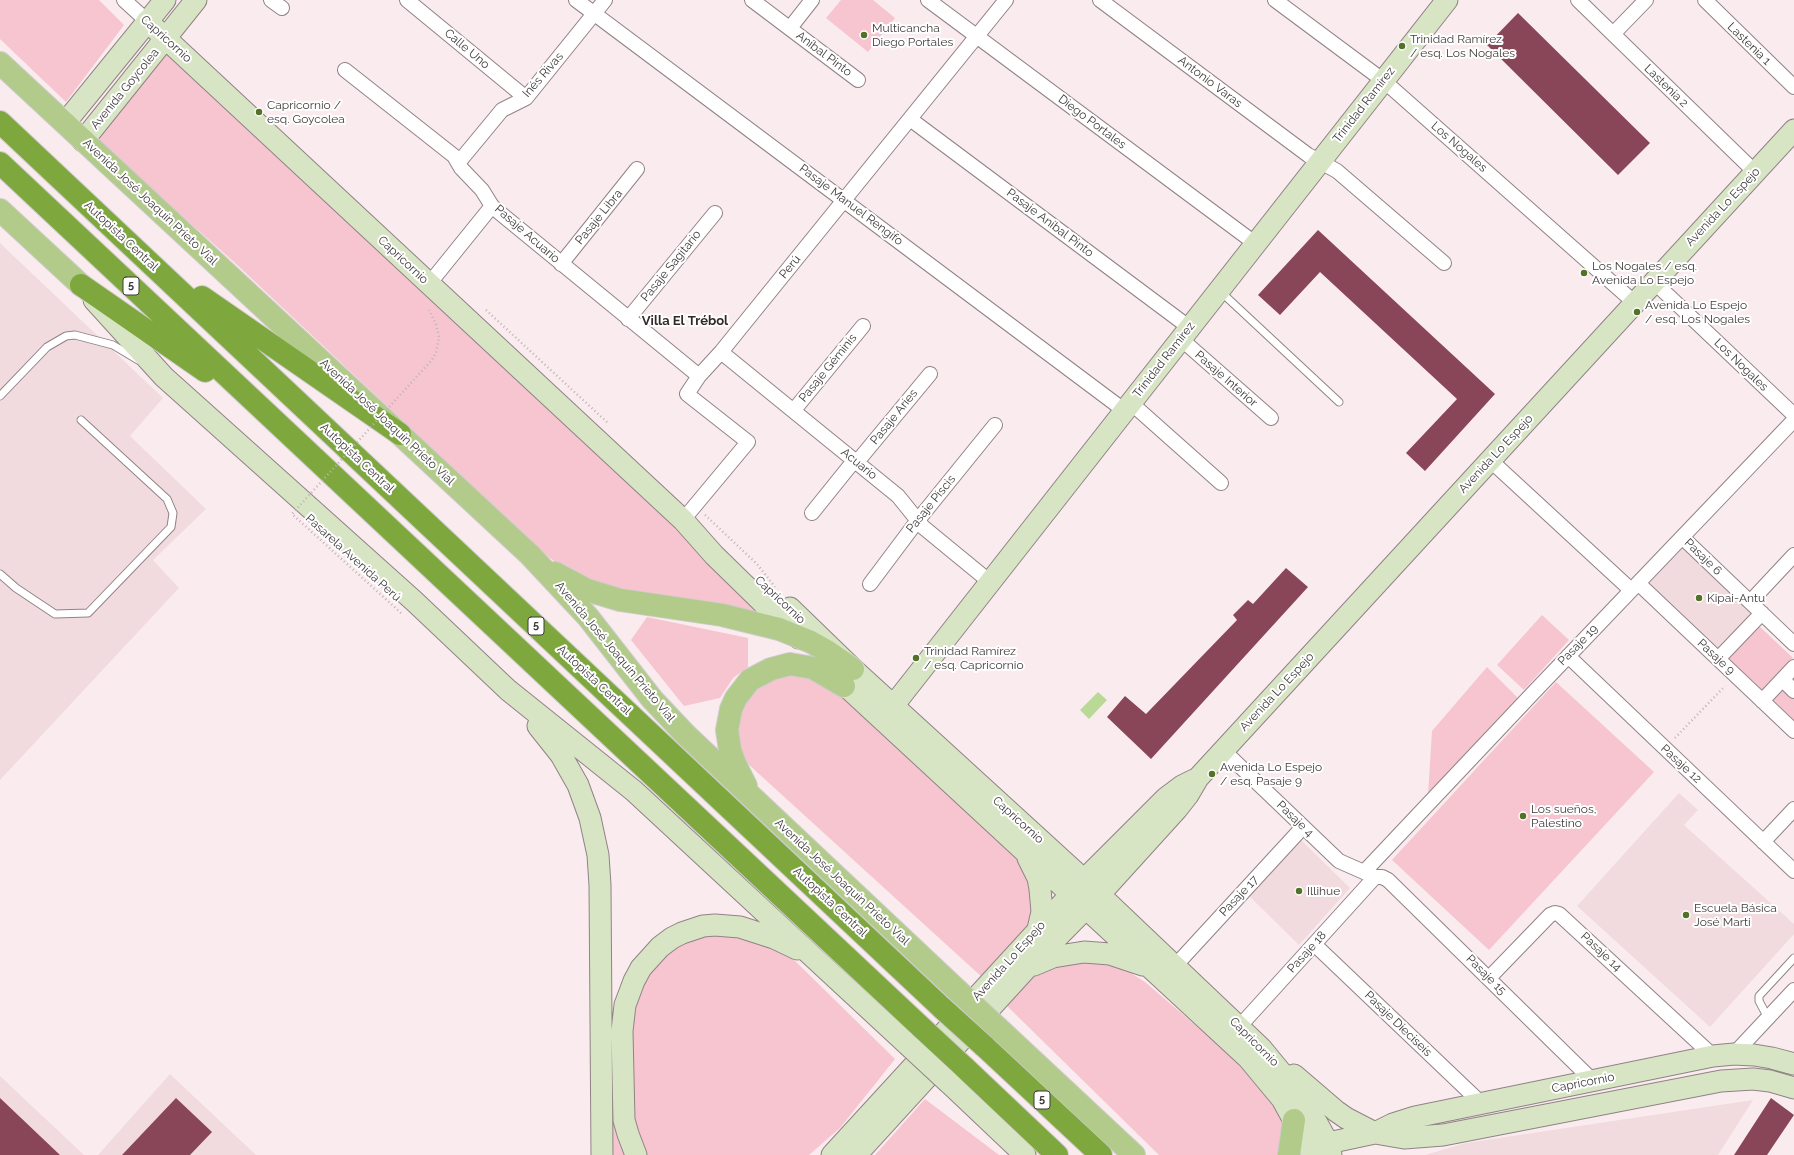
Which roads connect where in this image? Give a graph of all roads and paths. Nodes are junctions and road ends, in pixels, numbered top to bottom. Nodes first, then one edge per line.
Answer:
1 (124, 0) edge
2 (165, 0) edge
3 (196, 0) edge
4 (407, 0) edge
5 (576, 0) edge
6 (605, 0) edge
7 (752, 0) edge
8 (812, 0) edge
9 (928, 0) edge
10 (1006, 0) edge
11 (1100, 0) edge
12 (1275, 0) edge
13 (1447, 0) edge
14 (1578, 0) edge
15 (1646, 0) edge
16 (1705, 0) edge
17 (594, 13) junction
18 (147, 21) junction
19 (790, 28) junction
20 (1613, 34) junction
21 (977, 36) junction
22 (165, 38) junction
23 (2, 65) edge
24 (345, 70) dead end
25 (858, 80) dead end
26 (1384, 81) junction
27 (1794, 87) edge
28 (526, 98) junction
29 (910, 119) junction
30 (0, 122) edge
31 (65, 123) junction
32 (1794, 130) edge
33 (83, 140) junction
34 (459, 162) junction
35 (1320, 162) junction
36 (0, 163) edge
37 (637, 169) dead end
38 (1755, 172) junction
39 (844, 200) junction
40 (492, 206) junction
41 (0, 210) edge
42 (715, 213) dead end
43 (129, 244) junction
44 (1256, 244) junction
45 (1444, 263) dead end
46 (561, 264) junction
47 (1654, 282) junction
48 (429, 284) junction
49 (81, 286) junction
50 (1219, 290) junction
51 (1635, 303) junction
52 (429, 310) dead end
53 (628, 319) junction
54 (863, 326) dead end
55 (1185, 334) junction
56 (721, 352) junction
57 (930, 374) dead end
58 (699, 376) junction
59 (164, 377) junction
60 (0, 396) edge
61 (1339, 402) dead end
62 (1128, 407) junction
63 (262, 410) junction
64 (794, 410) junction
65 (1794, 415) edge
66 (1271, 418) dead end
67 (81, 420) dead end
68 (1794, 420) edge
69 (995, 425) dead end
70 (400, 434) junction
71 (1490, 460) junction
72 (856, 461) junction
73 (1221, 483) dead end
74 (812, 513) dead end
75 (683, 520) junction
76 (918, 520) junction
77 (1682, 537) junction
78 (530, 555) junction
79 (1794, 555) edge
80 (0, 574) edge
81 (990, 582) junction
82 (870, 584) dead end
83 (1634, 586) junction
84 (1750, 602) junction
85 (401, 613) dead end
86 (1762, 613) junction
87 (797, 636) junction
88 (1794, 644) edge
89 (1568, 656) junction
90 (1718, 659) junction
91 (1794, 667) edge
92 (1736, 675) junction
93 (848, 677) junction
94 (1783, 680) junction
95 (508, 690) junction
96 (1794, 691) edge
97 (1762, 701) junction
98 (889, 714) junction
99 (1794, 731) edge
100 (1664, 749) junction
101 (1223, 750) junction
102 (757, 802) junction
103 (1794, 809) edge
104 (1303, 827) junction
105 (1763, 842) junction
106 (1024, 850) junction
107 (1794, 871) edge
108 (1370, 875) junction
109 (1085, 894) junction
110 (1038, 929) junction
111 (1314, 944) junction
112 (1794, 958) edge
113 (816, 959) junction
114 (1175, 966) junction
115 (1025, 970) junction
116 (1154, 970) junction
117 (1489, 978) junction
118 (1794, 990) edge
119 (1768, 1018) junction
120 (1239, 1027) junction
121 (1261, 1048) junction
122 (1734, 1054) junction
123 (1713, 1056) junction
124 (1794, 1064) edge
125 (1593, 1082) junction
126 (1706, 1083) junction
127 (1794, 1088) edge
128 (1482, 1104) junction
129 (1294, 1120) junction
130 (1375, 1133) junction
131 (1324, 1152) edge
132 (1023, 1154) edge
133 (602, 1155) edge
134 (636, 1155) edge
135 (832, 1155) edge
136 (856, 1155) edge
137 (1057, 1155) edge
138 (1101, 1155) edge
139 (1134, 1155) edge
140 (1289, 1155) edge

1 - 18 street, Capricornio
2 - 18 main road, Avenida Goycolea
3 - 22 main road, Avenida Goycolea
4 - 28 street, Calle Uno
5 - 17 street, Pasaje Manuel Rengifo
6 - 17 street, Inés Rivas
7 - 19 street, Aníbal Pinto
8 - 19 street, Aníbal Pinto
9 - 21 street, Diego Portales
10 - 21 street, Perú
11 - 35 street, Antonio Varas
12 - 26 street, Los Nogales
13 - 26 main road, Trinidad Ramírez
14 - 20 street, Lastenia 2
15 - 20 street
16 - 27 street, Lastenia 1
17 - 28 street, Inés Rivas
17 - 39 street, Pasaje Manuel Rengifo
18 - 22 main road, Capricornio
18 - 31 main road, Avenida Goycolea
19 - 25 street, Aníbal Pinto
20 - 38 street, Lastenia 2
21 - 29 street, Perú
21 - 44 street, Diego Portales
22 - 33 main road, Avenida Goycolea
22 - 48 main road, Capricornio
23 - 31 main road, Avenida José Joaquín Prieto Vial
24 - 34 street, Pasaje Acuario
26 - 35 main road, Trinidad Ramírez
26 - 51 street, Los Nogales
28 - 34 street, Inés Rivas
29 - 39 street, Perú
29 - 55 street, Pasaje Aníbal Pinto
30 - 43 highway, Autopista Central / 5
31 - 33 main road, Avenida José Joaquín Prieto Vial
32 - 38 main road, Avenida Lo Espejo
33 - 70 main road, Avenida José Joaquín Prieto Vial
34 - 40 street, Pasaje Acuario
35 - 44 main road, Trinidad Ramírez
35 - 45 street, Antonio Varas
36 - 63 highway, 5
37 - 46 street, Pasaje Libra
38 - 47 main road, Avenida Lo Espejo
39 - 56 street, Perú
39 - 62 street, Pasaje Manuel Rengifo
40 - 46 street, Pasaje Acuario
40 - 48 street
41 - 49 main road
42 - 53 street, Pasaje Sagitario
43 - 70 highway
43 - 138 highway, Autopista Central / 5, bridge
44 - 50 main road, Trinidad Ramírez
46 - 53 street, Pasaje Acuario
47 - 51 main road, Avenida Lo Espejo
47 - 65 street, Los Nogales
48 - 75 main road, Capricornio
49 - 59 main road
49 - 63 highway
50 - 55 main road, Trinidad Ramírez
50 - 61 lane
51 - 71 main road, Avenida Lo Espejo
52 - 85 path, Pasarela Avenida Perú, bridge
53 - 58 street, Pasaje Acuario
54 - 64 street, Pasaje Géminis
55 - 62 main road, Trinidad Ramírez
55 - 66 street, Pasaje Interior
56 - 58 street, Perú
56 - 64 street, Acuario
57 - 72 street, Pasaje Aries
58 - 75 street, Perú
59 - 60 lane
59 - 95 main road
62 - 73 street, Pasaje Manuel Rengifo
62 - 81 main road, Trinidad Ramírez
63 - 137 highway, 5, bridge
64 - 72 street, Acuario
67 - 80 lane
68 - 77 street, Pasaje 19
69 - 76 street, Pasaje Piscis
70 - 78 main road, Avenida José Joaquín Prieto Vial
71 - 83 street, Pasaje 9
71 - 101 main road, Avenida Lo Espejo
72 - 74 street, Pasaje Aries
72 - 76 street, Acuario
75 - 87 main road, Capricornio
75 - 93 main road, Capricornio
76 - 81 street, Acuario
76 - 82 street, Pasaje Piscis
77 - 83 street, Pasaje 19
77 - 84 street, Pasaje 6
78 - 87 main road
78 - 102 main road, Avenida José Joaquín Prieto Vial
79 - 84 street
81 - 98 main road, Trinidad Ramírez
83 - 89 street, Pasaje 19
83 - 90 street, Pasaje 9
84 - 86 street, Pasaje 6
86 - 88 street, Pasaje 6
86 - 90 street
87 - 93 main road
89 - 100 street, Pasaje 12
89 - 108 street, Pasaje 19
90 - 92 street, Pasaje 9
91 - 94 street
92 - 97 street, Pasaje 9
92 - 100 path
93 - 98 main road, Capricornio
93 - 102 main road
94 - 96 street
94 - 97 street
95 - 113 main road
95 - 133 main road
97 - 99 street, Pasaje 9
98 - 106 main road, Capricornio
98 - 109 main road, Capricornio
100 - 105 street, Pasaje 12
101 - 104 street, Pasaje 4
101 - 109 main road, Avenida Lo Espejo
102 - 139 main road, Avenida José Joaquín Prieto Vial, bridge
103 - 105 street
104 - 108 street, Pasaje 4
104 - 114 street, Pasaje 17
105 - 107 street, Pasaje 12
106 - 109 main road, Capricornio
106 - 110 main road
108 - 111 street, Pasaje 18
108 - 117 street, Pasaje 15
109 - 110 main road, Avenida Lo Espejo
109 - 114 main road, Capricornio
109 - 115 main road, Avenida Lo Espejo
109 - 116 main road, Capricornio
110 - 135 main road, Avenida Lo Espejo
111 - 120 street, Pasaje 18
111 - 128 street, Pasaje Dieciseís
112 - 119 lane
113 - 132 main road, bridge
113 - 134 main road
114 - 120 main road, Capricornio
115 - 116 main road
115 - 136 main road, Avenida Lo Espejo
116 - 129 main road, Capricornio
117 - 123 street, Pasaje 14
117 - 125 street, Pasaje 15
118 - 119 street
119 - 122 street
120 - 121 main road, Capricornio
121 - 130 main road
121 - 131 main road, Capricornio
122 - 123 main road, Capricornio
122 - 124 main road, Capricornio
122 - 126 main road
123 - 125 main road, Capricornio
125 - 128 main road, Capricornio
126 - 127 main road, Capricornio
126 - 130 main road, Capricornio
128 - 130 main road, Capricornio
129 - 131 main road, Capricornio
129 - 140 main road
130 - 131 main road, Capricornio

